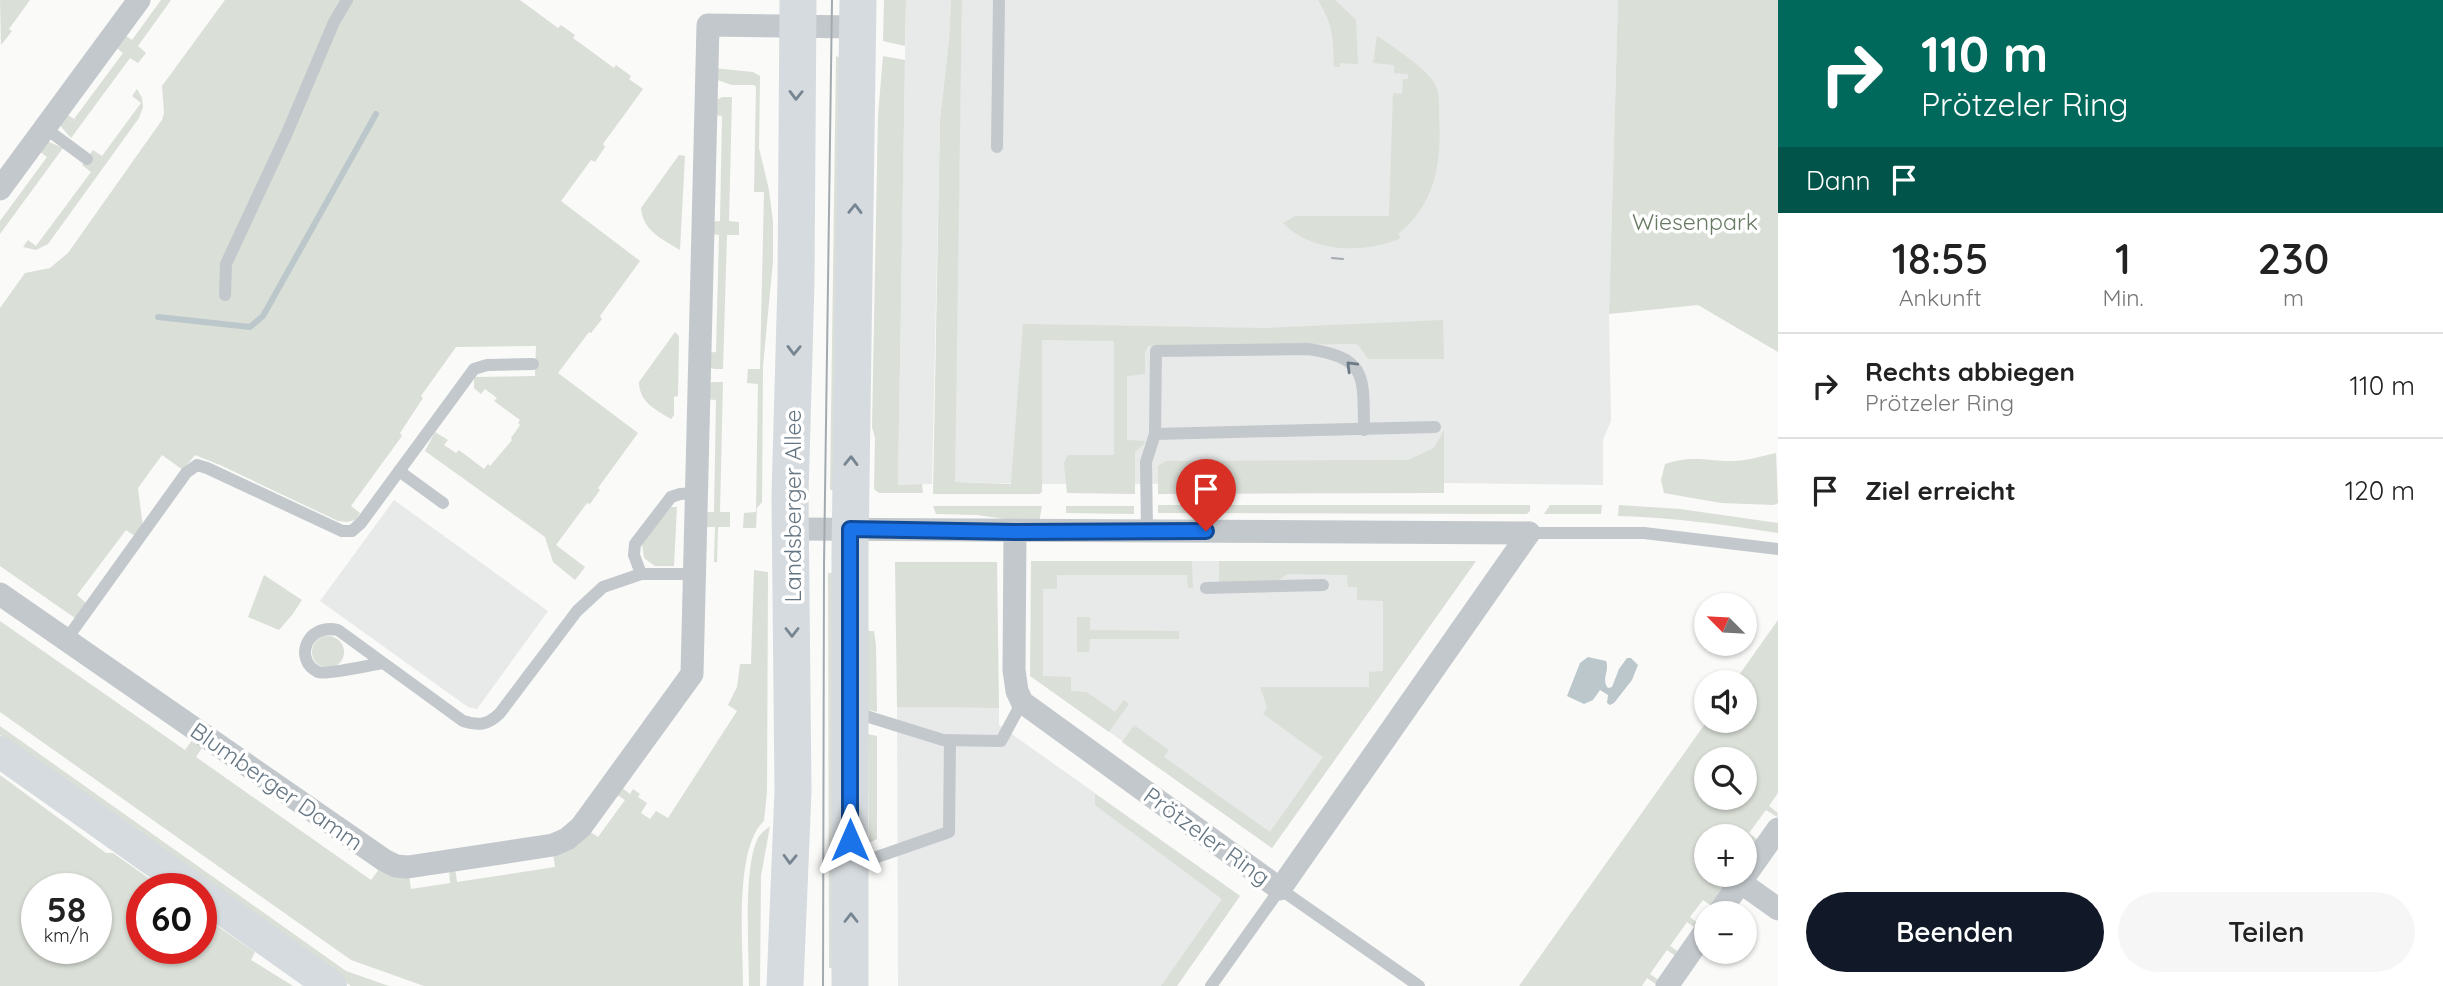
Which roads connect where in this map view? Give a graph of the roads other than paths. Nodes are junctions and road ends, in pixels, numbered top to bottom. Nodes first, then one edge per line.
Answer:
1 (139, 0) edge
2 (347, 0) edge
3 (999, 0) edge
4 (798, 13) edge
5 (857, 14) edge
6 (45, 128) junction
7 (996, 147) dead end
8 (87, 159) dead end
9 (0, 189) edge
10 (225, 295) dead end
11 (533, 364) dead end
12 (1435, 427) dead end
13 (1364, 430) junction
14 (1155, 434) junction
15 (399, 471) junction
16 (695, 493) junction
17 (443, 503) dead end
18 (792, 529) junction
19 (850, 529) junction
20 (1147, 531) junction
21 (1015, 532) junction
22 (1529, 533) junction
23 (1778, 549) edge
24 (639, 568) junction
25 (694, 574) junction
26 (1323, 585) dead end
27 (1206, 588) dead end
28 (0, 594) edge
29 (66, 640) junction
30 (383, 663) junction
31 (1022, 702) junction
32 (850, 711) junction
33 (950, 740) junction
34 (0, 752) edge
35 (1778, 830) edge
36 (1757, 859) edge
37 (850, 866) junction
38 (171, 873) edge
39 (1747, 887) edge
40 (1280, 889) junction
41 (217, 905) edge
42 (1778, 909) edge
43 (1694, 947) edge
44 (331, 986) edge
45 (785, 986) edge
46 (850, 986) edge
47 (1211, 986) edge
48 (1419, 986) edge
49 (1667, 986) edge

1 - 6 street
2 - 10 lane
3 - 7 lane
4 - 5 street
4 - 16 street
4 -> 18 main road, Landsberger Allee
19 -> 5 main road
6 - 8 lane
6 - 9 street
11 - 15 lane
12 - 13 lane
13 - 14 lane
13 -> 14 lane
14 - 20 lane
15 - 17 lane
15 - 29 lane
16 - 24 lane
16 - 25 street
18 - 19 street
18 -> 45 main road, Landsberger Allee
19 - 21 street
19 - 32 main road
20 - 21 street
20 - 22 street
21 - 31 street
22 - 23 lane
22 - 40 street, Prötzeler Ring
24 - 25 lane
24 - 30 lane
25 - 29 street, Blumberger Damm
26 - 27 lane
28 - 29 street, Blumberger Damm
30 - 30 lane
31 - 33 lane
31 - 40 street, Prötzeler Ring
32 - 33 lane
32 - 37 main road
33 - 37 lane
34 - 38 main road
35 - 36 street
46 -> 37 main road
39 - 42 street
40 - 47 lane
40 - 48 lane
41 - 44 main road
43 - 49 street

